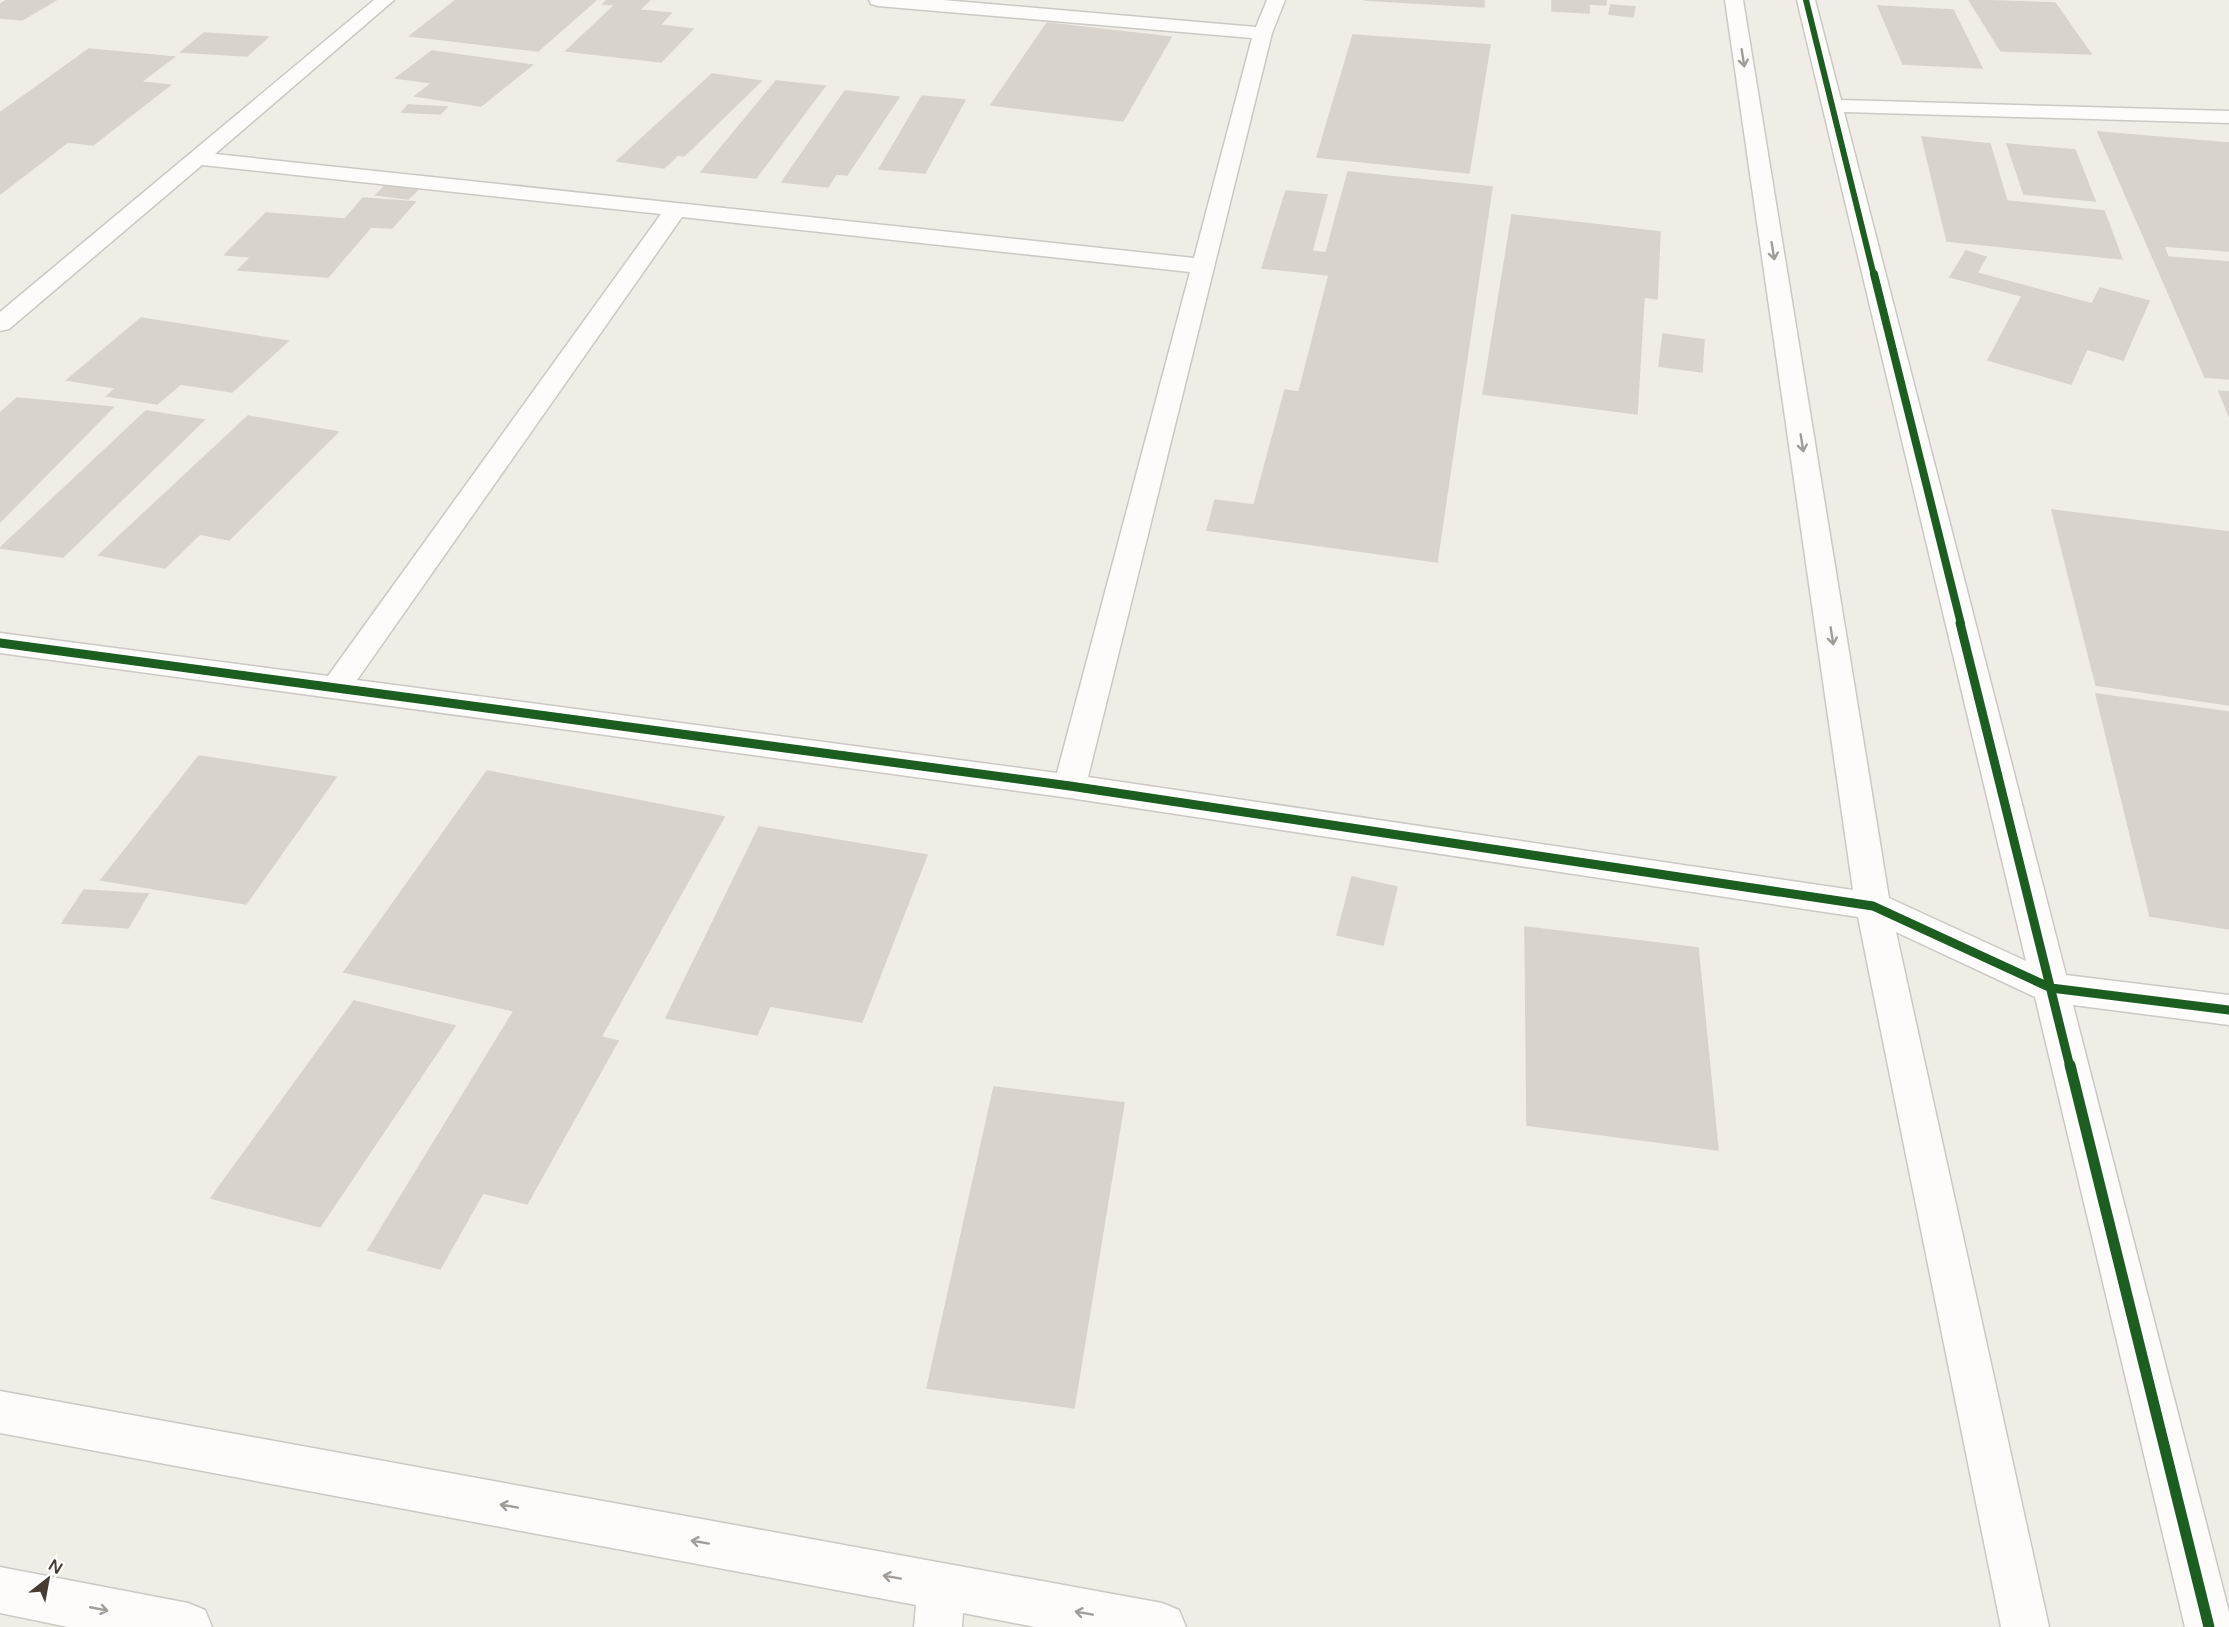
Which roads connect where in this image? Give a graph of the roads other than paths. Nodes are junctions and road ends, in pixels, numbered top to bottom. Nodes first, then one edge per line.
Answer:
1 (385, 0) edge
2 (878, 0) edge
3 (1276, 0) edge
4 (1734, 0) edge
5 (1806, 0) edge
6 (1263, 33) junction
7 (1832, 106) junction
8 (2229, 117) edge
9 (197, 158) junction
10 (676, 209) junction
11 (1203, 266) junction
12 (0, 324) edge
13 (0, 643) edge
14 (336, 688) junction
15 (1070, 786) junction
16 (1874, 906) junction
17 (2051, 988) junction
18 (2229, 1010) edge
19 (0, 1412) edge
20 (0, 1590) edge
21 (940, 1607) edge
22 (188, 1627) edge
23 (1162, 1627) edge
24 (2025, 1627) edge
25 (2209, 1627) edge

1 - 9 street
2 - 6 street
3 - 6 street
4 -> 16 street
5 - 7 street
6 - 11 street
7 - 8 street
7 - 17 street
9 - 10 street
9 - 12 street
10 - 11 street
10 - 14 street
11 - 15 street
13 - 14 street
14 - 15 street
15 - 16 street
16 - 17 street
16 - 24 street
17 - 18 street
17 - 25 street
21 -> 19 street
20 -> 22 street
23 -> 21 street

